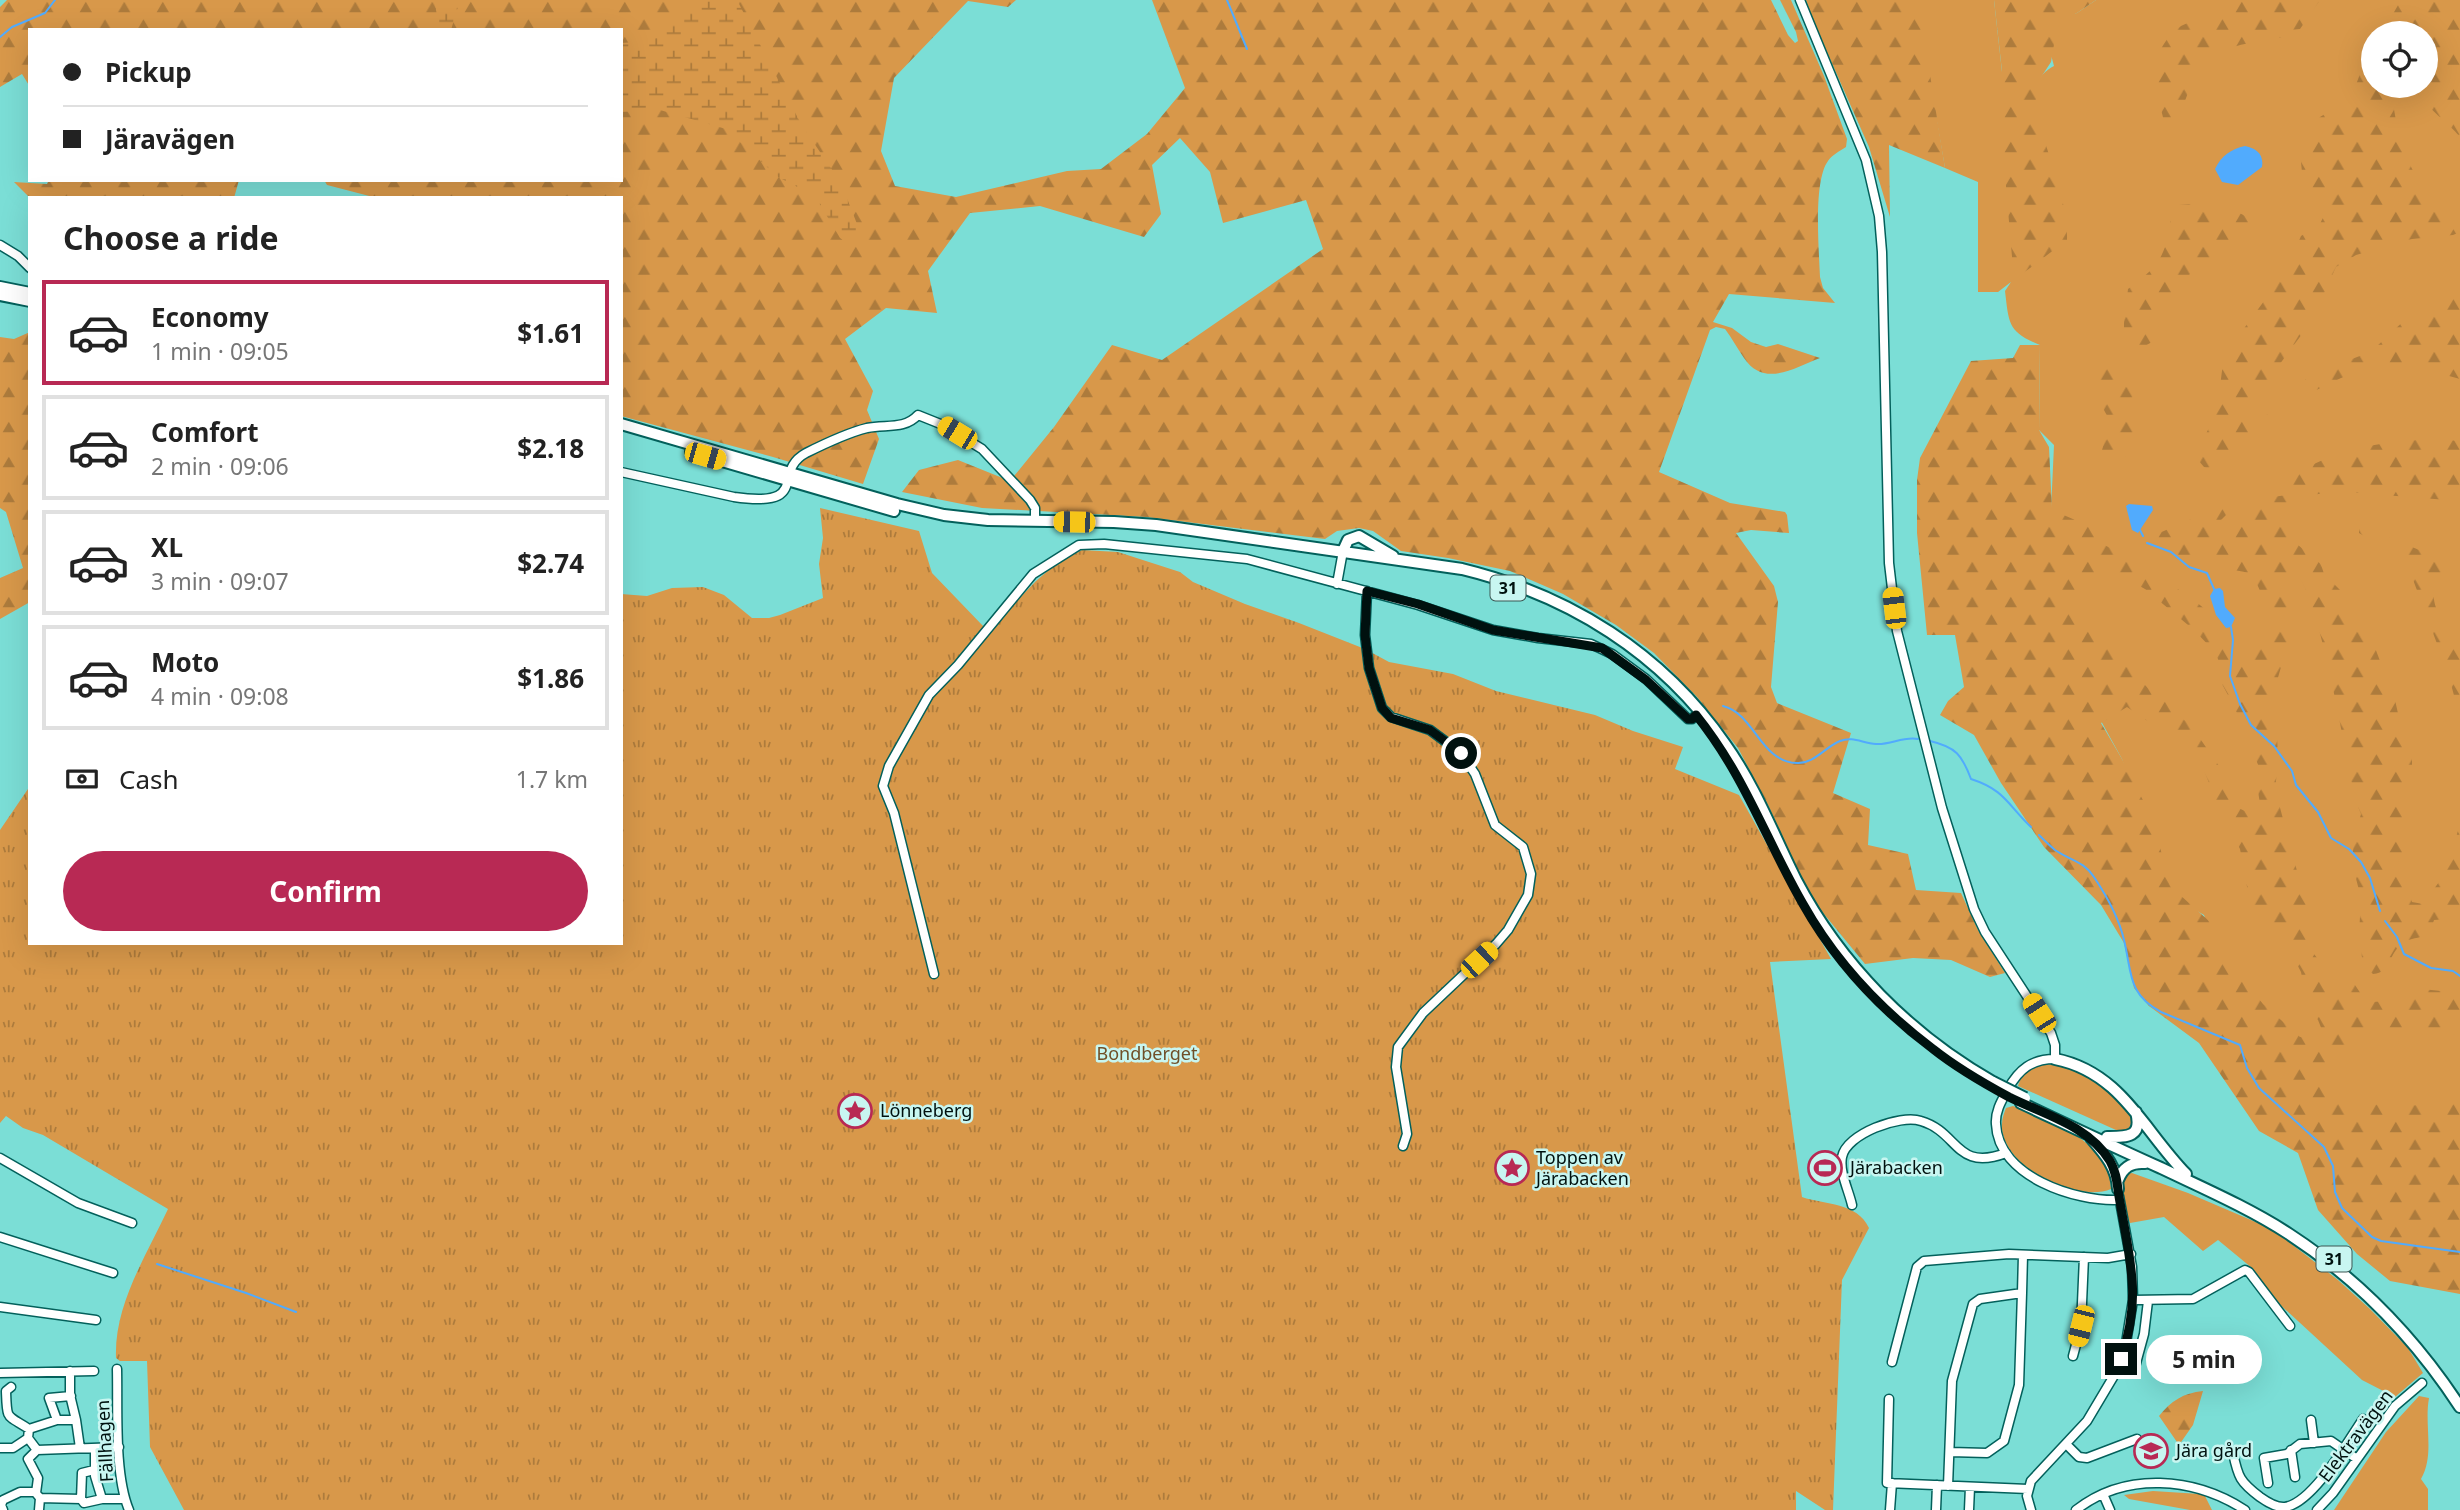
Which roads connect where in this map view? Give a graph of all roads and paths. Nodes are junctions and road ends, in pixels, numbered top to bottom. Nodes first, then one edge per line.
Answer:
1 (1800, 0) edge
2 (0, 245) edge
3 (28, 266) edge
4 (0, 287) edge
5 (28, 293) edge
6 (0, 295) edge
7 (28, 301) edge
8 (623, 425) edge
9 (623, 431) edge
10 (623, 472) edge
11 (790, 477) junction
12 (1035, 521) junction
13 (1343, 554) junction
14 (1399, 559) junction
15 (1337, 584) junction
16 (1367, 591) junction
17 (1696, 715) junction
18 (934, 974) dead end
19 (2055, 1059) junction
20 (1992, 1084) junction
21 (2023, 1101) junction
22 (2136, 1112) junction
23 (2087, 1134) junction
24 (2107, 1137) junction
25 (1403, 1146) dead end
26 (2006, 1153) junction
27 (0, 1158) edge
28 (2149, 1163) junction
29 (2186, 1174) junction
30 (2118, 1190) junction
31 (1852, 1205) dead end
32 (132, 1223) dead end
33 (0, 1237) edge
34 (2131, 1254) junction
35 (2023, 1255) junction
36 (2084, 1256) junction
37 (113, 1273) dead end
38 (2022, 1293) junction
39 (2133, 1300) junction
40 (2148, 1301) junction
41 (0, 1307) edge
42 (96, 1320) dead end
43 (2290, 1326) dead end
44 (2073, 1356) dead end
45 (1892, 1362) dead end
46 (2135, 1367) dead end
47 (117, 1369) dead end
48 (70, 1371) junction
49 (94, 1371) dead end
50 (0, 1373) edge
51 (2422, 1383) dead end
52 (11, 1387) dead end
53 (71, 1396) junction
54 (2460, 1396) edge
55 (1889, 1399) dead end
56 (2460, 1406) edge
57 (3, 1411) edge
58 (76, 1419) junction
59 (2363, 1419) dead end
60 (57, 1420) junction
61 (2311, 1420) dead end
62 (28, 1434) junction
63 (2137, 1439) dead end
64 (2314, 1443) junction
65 (2066, 1444) junction
66 (119, 1447) junction
67 (0, 1448) edge
68 (80, 1448) junction
69 (95, 1448) junction
70 (2343, 1448) junction
71 (37, 1450) junction
72 (2291, 1451) junction
73 (1950, 1452) junction
74 (2233, 1453) dead end
75 (2357, 1459) junction
76 (94, 1470) junction
77 (2295, 1477) dead end
78 (1892, 1483) junction
79 (2268, 1483) dead end
80 (1937, 1485) junction
81 (1948, 1486) junction
82 (1970, 1487) junction
83 (2028, 1489) junction
84 (2103, 1494) junction
85 (38, 1496) junction
86 (102, 1499) junction
87 (125, 1499) junction
88 (82, 1504) edge
89 (3, 1510) edge
90 (39, 1510) edge
91 (130, 1510) edge
92 (1890, 1510) edge
93 (1936, 1510) edge
94 (1969, 1510) edge
95 (2031, 1510) edge
96 (2076, 1510) edge
97 (2110, 1510) edge
98 (2245, 1510) edge
99 (2317, 1510) edge

1 - 19 street
2 - 3 street
4 - 5 highway
6 - 7 highway
8 - 11 highway, 31
9 - 11 highway, 31
10 - 11 street
11 - 12 highway, 31
11 - 12 street
11 - 13 highway, 31
12 - 13 highway, 31
13 - 14 highway, 31
13 - 14 highway
13 - 15 street
13 - 17 highway, 31
14 - 20 highway, 31
15 - 16 street
15 - 18 street
16 - 17 street
16 - 25 street
17 - 20 highway, 31
19 - 22 highway
19 - 26 street
20 - 21 highway, 31, bridge
21 - 23 highway, 31
21 - 24 highway, 31
22 - 24 highway
22 - 29 highway
23 - 28 highway, 31
23 - 30 highway
24 - 29 highway, 31
26 - 30 street
26 - 31 street
27 - 32 street
28 - 30 highway
28 - 56 highway, 31
29 - 54 highway, 31
30 - 34 street
33 - 37 street
34 - 36 street
34 - 39 street
35 - 36 street
35 - 38 street
35 - 45 street
36 - 44 street
38 - 73 street
38 - 73 street
39 - 40 street
39 - 65 street
40 - 43 street
40 - 46 street
41 - 42 street
47 - 66 street, Fällhagen
48 - 49 street
48 - 50 street
48 - 53 street
51 - 75 street, Elektravägen
52 - 57 street
53 - 58 street
53 - 60 street
55 - 78 street
57 - 62 street
58 - 60 street
58 - 68 street
59 - 70 street
60 - 62 street
61 - 64 street
62 - 67 street
62 - 71 street
63 - 65 street
64 - 70 street
64 - 72 street
65 - 83 street
66 - 69 street
66 - 87 street, Fällhagen
68 - 69 street
68 - 71 street
69 - 76 street
70 - 74 street
70 - 75 street
71 - 85 street
72 - 77 street
72 - 79 street
73 - 81 street
75 - 99 street, Elektravägen
76 - 86 street
76 - 88 street
78 - 80 street
78 - 92 street
80 - 81 street
80 - 93 street
81 - 82 street
82 - 83 street
82 - 94 street
83 - 95 street
84 - 96 street
84 - 97 street
84 - 98 street
85 - 88 street
85 - 89 street
85 - 90 street
86 - 87 street
86 - 88 street
87 - 91 street, Fällhagen

